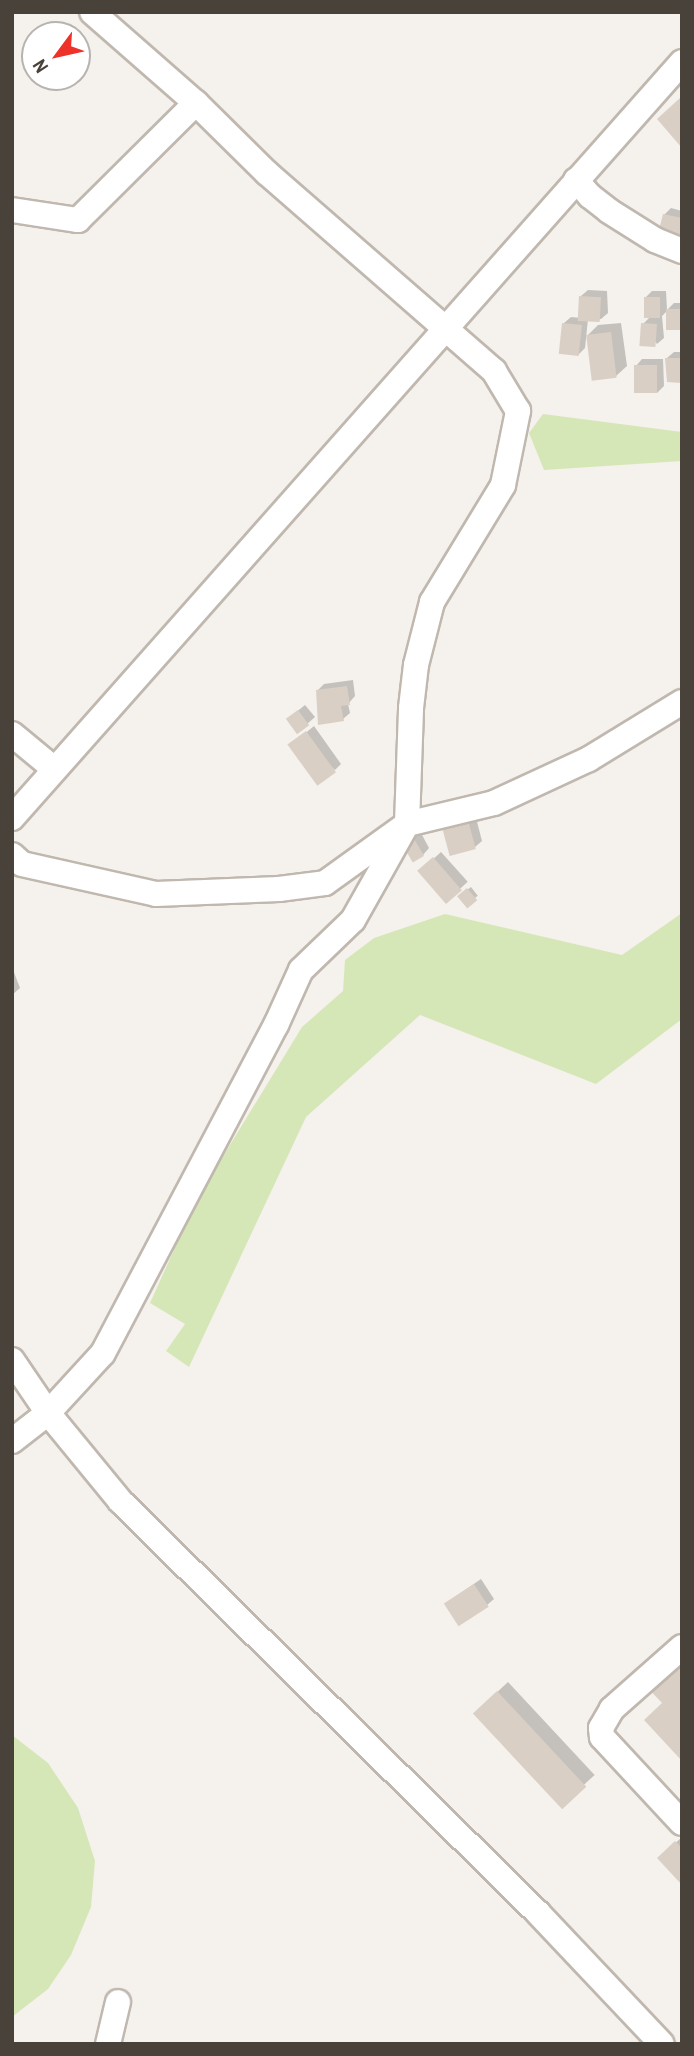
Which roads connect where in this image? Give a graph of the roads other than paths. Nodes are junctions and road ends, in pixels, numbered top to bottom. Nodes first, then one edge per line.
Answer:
1 (92, 12) edge
2 (682, 62) edge
3 (196, 103) junction
4 (576, 180) junction
5 (12, 210) edge
6 (682, 251) edge
7 (443, 330) junction
8 (682, 702) edge
9 (12, 734) edge
10 (53, 768) junction
11 (12, 818) edge
12 (407, 824) junction
13 (12, 855) edge
14 (12, 1360) edge
15 (48, 1413) junction
16 (12, 1441) edge
17 (682, 1647) edge
18 (682, 1823) edge
19 (118, 2003) dead end
20 (108, 2044) edge
21 (662, 2044) edge

1 - 3 street
2 - 4 street
3 - 5 street
3 - 7 street
4 - 6 street
4 - 7 street
7 - 10 street
7 - 12 street
8 - 12 street
9 - 10 street
10 - 11 street
12 - 13 street
12 - 15 street
14 - 15 street
15 - 16 street
15 - 21 street
17 - 18 street
19 - 20 street

